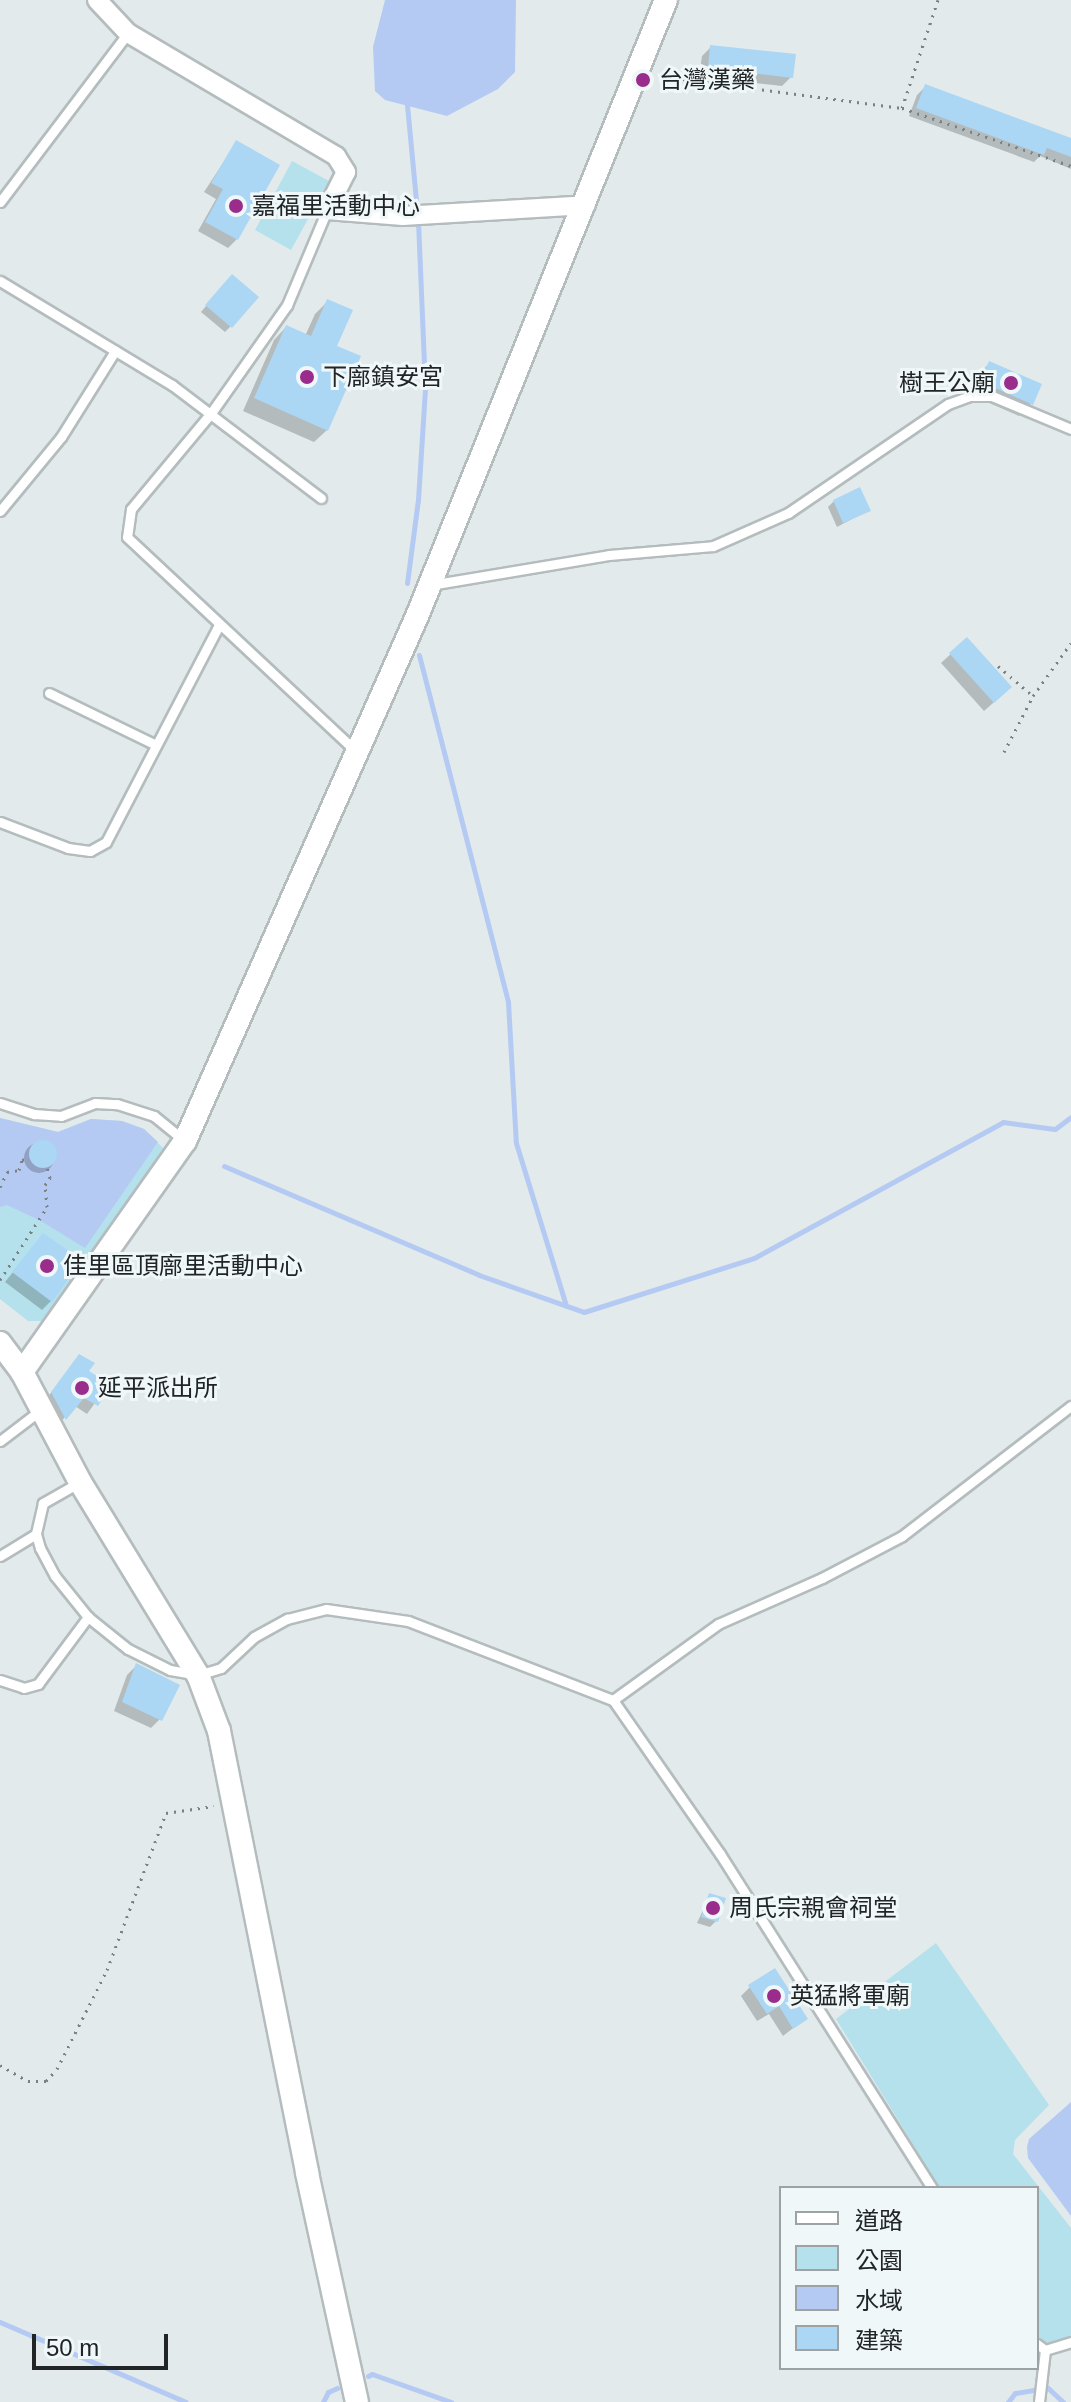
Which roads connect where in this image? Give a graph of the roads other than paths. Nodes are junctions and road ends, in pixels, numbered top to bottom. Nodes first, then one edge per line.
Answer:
1 (97, 0) edge
2 (666, 0) edge
3 (128, 33) junction
4 (0, 202) edge
5 (586, 205) junction
6 (327, 210) junction
7 (0, 281) edge
8 (115, 351) junction
9 (211, 413) junction
10 (1071, 429) edge
11 (321, 498) dead end
12 (0, 511) edge
13 (429, 586) junction
14 (219, 625) junction
15 (49, 693) dead end
16 (156, 745) junction
17 (359, 753) junction
18 (0, 822) edge
19 (0, 1103) edge
20 (185, 1141) junction
21 (0, 1343) edge
22 (22, 1372) junction
23 (1071, 1406) edge
24 (43, 1409) junction
25 (0, 1441) edge
26 (80, 1482) junction
27 (36, 1534) junction
28 (0, 1556) edge
29 (88, 1617) junction
30 (198, 1675) junction
31 (0, 1680) edge
32 (613, 1700) junction
33 (931, 2186) edge
34 (1071, 2342) edge
35 (1041, 2347) edge
36 (357, 2402) edge
37 (1039, 2402) edge

1 - 3 street
2 - 5 street
3 - 4 lane
3 - 6 street
5 - 6 street
5 - 13 street
6 - 9 lane
7 - 8 lane
8 - 9 lane
8 - 12 lane
9 - 11 lane
9 - 14 lane
10 - 13 lane
13 - 17 street
14 - 16 lane
14 - 17 lane
15 - 16 lane
16 - 18 lane
17 - 20 street
19 - 20 lane
20 - 22 street
21 - 22 street
22 - 24 street
23 - 32 lane
24 - 25 lane
24 - 26 street
26 - 27 lane
26 - 30 street
27 - 28 lane
27 - 29 lane
29 - 30 lane
29 - 31 lane
30 - 32 lane
30 - 36 street
32 - 33 lane
34 - 35 lane
35 - 37 lane

